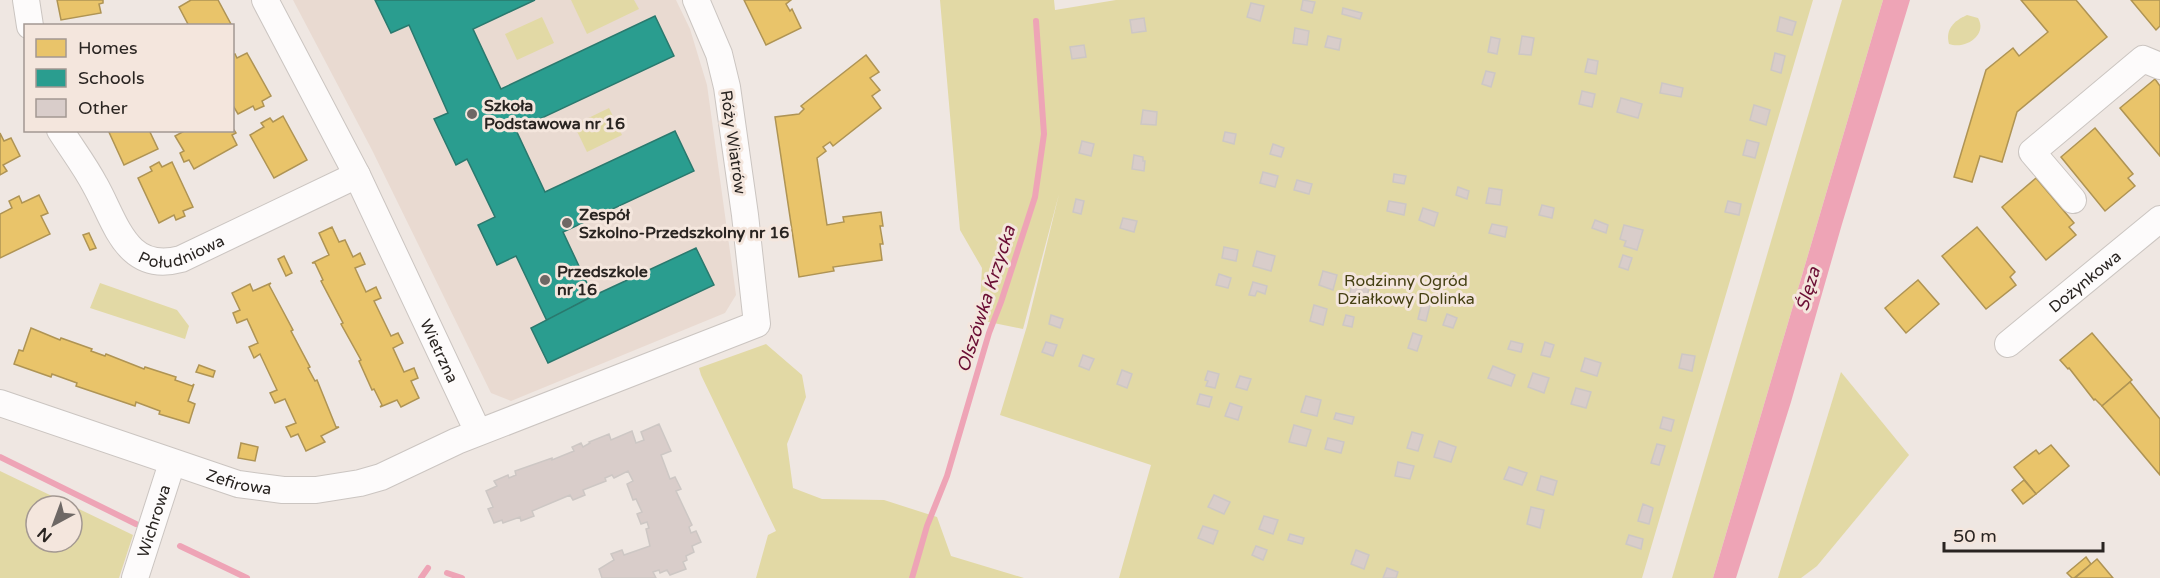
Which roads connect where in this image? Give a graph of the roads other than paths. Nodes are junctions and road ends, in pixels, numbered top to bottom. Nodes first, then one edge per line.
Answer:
1 (26, 0) edge
2 (265, 0) edge
3 (696, 0) edge
4 (30, 24) edge
5 (2160, 66) edge
6 (61, 132) edge
7 (357, 175) junction
8 (2073, 200) dead end
9 (2160, 219) edge
10 (2008, 344) dead end
11 (0, 403) edge
12 (478, 432) junction
13 (172, 463) junction
14 (135, 578) edge

1 - 4 street
2 - 7 street, Wietrzna
3 - 12 street, Róży Wiatrów
5 - 8 street
6 - 7 street, Południowa
7 - 12 street, Wietrzna
9 - 10 street, Dożynkowa
11 - 13 street, Zefirowa
12 - 13 street, Zefirowa
13 - 14 street, Wichrowa

